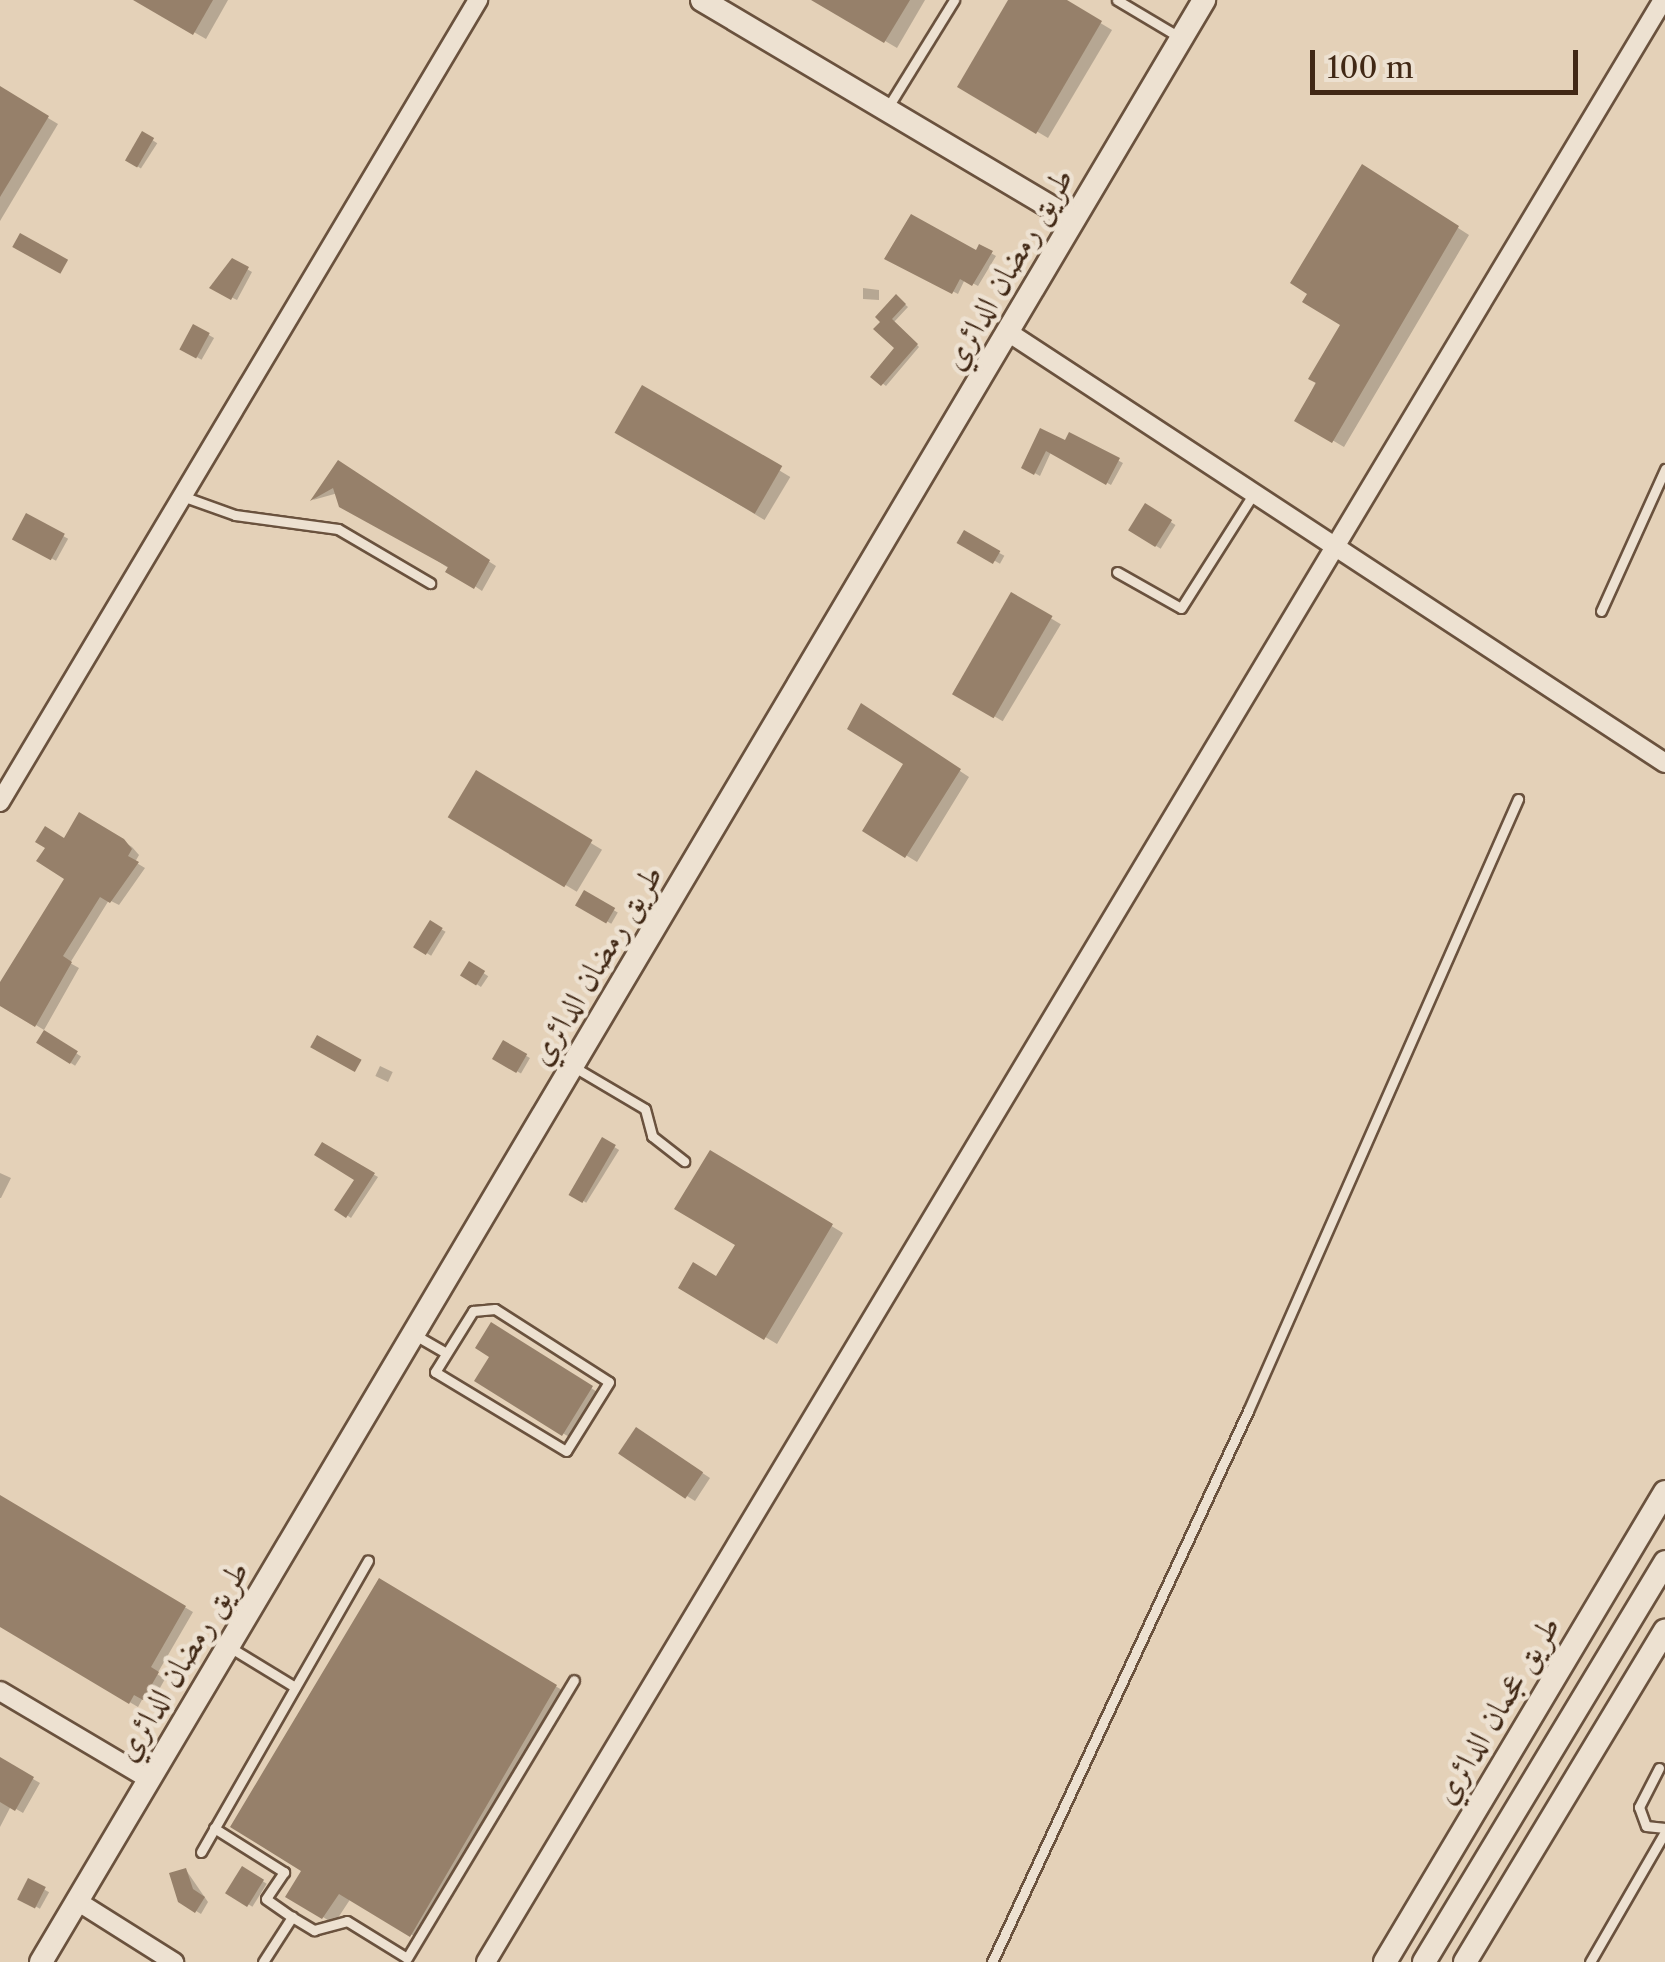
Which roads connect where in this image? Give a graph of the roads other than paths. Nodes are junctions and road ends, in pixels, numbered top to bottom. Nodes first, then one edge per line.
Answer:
1 (478, 0) edge
2 (702, 0) edge
3 (954, 0) edge
4 (1117, 0) edge
5 (1204, 0) edge
6 (1663, 0) edge
7 (736, 8) edge
8 (1181, 38) junction
9 (887, 110) junction
10 (1072, 220) junction
11 (1010, 334) junction
12 (1665, 469) edge
13 (1256, 491) junction
14 (182, 496) junction
15 (1337, 544) junction
16 (1118, 572) dead end
17 (430, 583) dead end
18 (1602, 611) dead end
19 (1665, 762) edge
20 (1518, 799) dead end
21 (0, 802) edge
22 (574, 1067) junction
23 (684, 1161) dead end
24 (412, 1334) junction
25 (446, 1354) junction
26 (1665, 1492) edge
27 (368, 1560) dead end
28 (1665, 1562) edge
29 (1665, 1631) edge
30 (228, 1647) junction
31 (574, 1680) dead end
32 (295, 1687) junction
33 (0, 1691) edge
34 (1659, 1768) dead end
35 (150, 1780) junction
36 (214, 1828) junction
37 (1665, 1830) edge
38 (201, 1852) dead end
39 (77, 1901) junction
40 (292, 1917) junction
41 (41, 1962) edge
42 (174, 1962) edge
43 (263, 1962) edge
44 (486, 1962) edge
45 (992, 1962) edge
46 (1384, 1962) edge
47 (1424, 1962) edge
48 (1465, 1962) edge
49 (1590, 1962) edge

1 - 14 street
2 - 7 street
3 - 9 lane
4 - 8 lane
5 - 8 street, طريق رمضان الدائري
6 - 15 street
7 - 9 street
8 - 10 street, طريق رمضان الدائري
9 - 10 street
10 - 11 street, طريق رمضان الدائري
11 - 13 street
11 - 22 street, طريق رمضان الدائري
12 - 18 lane
13 - 15 street
13 - 16 lane
14 - 17 lane
14 - 21 street
15 - 19 street
15 - 44 street
20 - 45 lane
22 - 23 lane
22 - 24 street, طريق رمضان الدائري
24 - 25 lane
24 - 30 street, طريق رمضان الدائري
25 - 25 lane
26 - 46 street, طريق عجمان الدائري
27 - 32 lane
28 - 47 street, طريق عجمان الدائري
29 - 48 street
30 - 32 lane
30 - 35 street, طريق رمضان الدائري
31 - 40 lane
32 - 36 lane
33 - 35 street
34 - 37 lane
35 - 39 street, طريق رمضان الدائري
36 - 38 lane
36 - 40 lane
37 - 49 lane
39 - 41 street, طريق رمضان الدائري
39 - 42 street
40 - 43 lane

